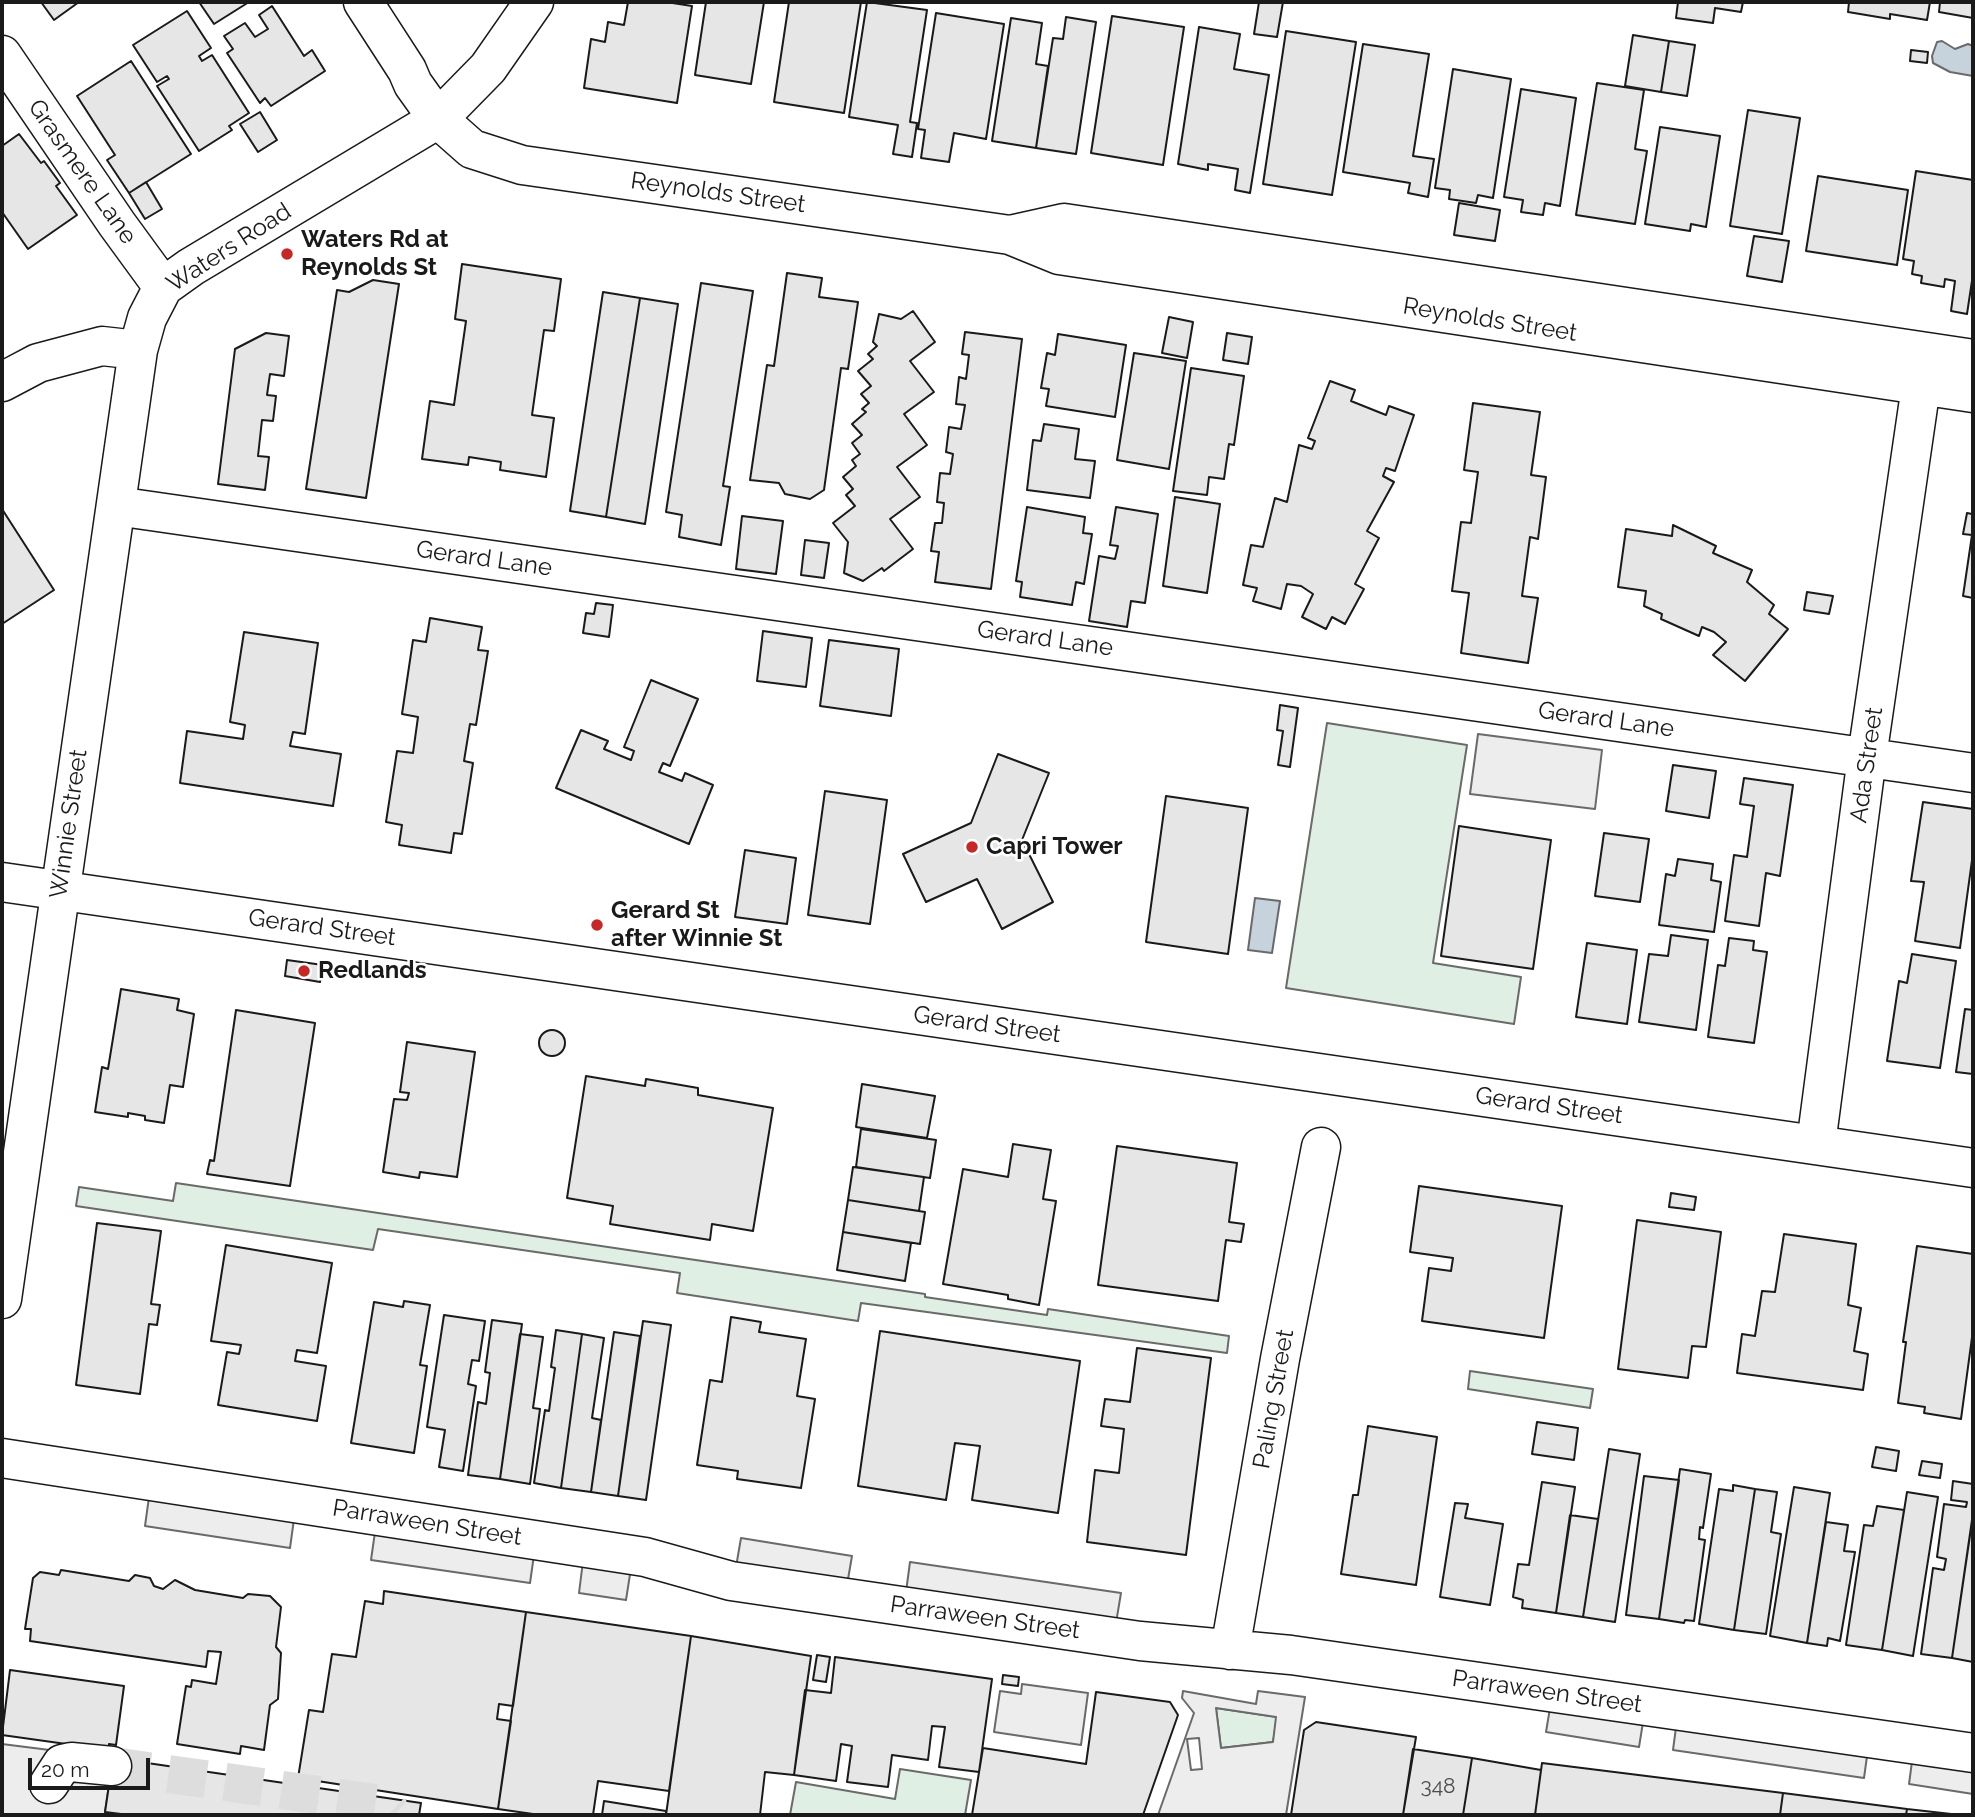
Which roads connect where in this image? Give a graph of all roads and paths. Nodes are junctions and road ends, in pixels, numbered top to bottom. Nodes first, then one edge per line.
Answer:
1 (363, 2) edge
2 (534, 2) edge
3 (2, 55) edge
4 (438, 119) junction
5 (1010, 235) junction
6 (163, 287) junction
7 (138, 350) junction
8 (1973, 359) edge
9 (2, 382) edge
10 (1920, 386) junction
11 (1973, 393) edge
12 (116, 506) junction
13 (1867, 757) junction
14 (1973, 773) edge
15 (2, 882) edge
16 (60, 890) junction
17 (1816, 1144) junction
18 (1321, 1147) dead end
19 (1973, 1168) edge
20 (2, 1298) edge
21 (2, 1458) edge
22 (1230, 1650) junction
23 (1973, 1754) edge
24 (112, 1766) tunnel mouth
25 (49, 1784) dead end

1 - 4 street, Reynolds Street
2 - 4 street, Waters Road
3 - 6 street, Grasmere Lane
4 - 5 street, Reynolds Street
4 - 6 street, Waters Road
5 - 8 street, Reynolds Street
5 - 10 street, Reynolds Street
6 - 7 street, Waters Road
7 - 9 street
7 - 12 street, Winnie Street
10 - 11 street, Reynolds Street
10 - 13 street, Ada Street
12 - 13 street, Gerard Lane
12 - 16 street, Winnie Street
13 - 14 street, Gerard Lane
13 - 17 street, Ada Street
15 - 16 street, Gerard Street
16 - 17 street, Gerard Street
16 - 20 street, Winnie Street
17 - 19 street, Gerard Street
18 - 22 street, Paling Street
21 - 22 street, Parraween Street
22 - 23 street, Parraween Street
24 - 25 street

